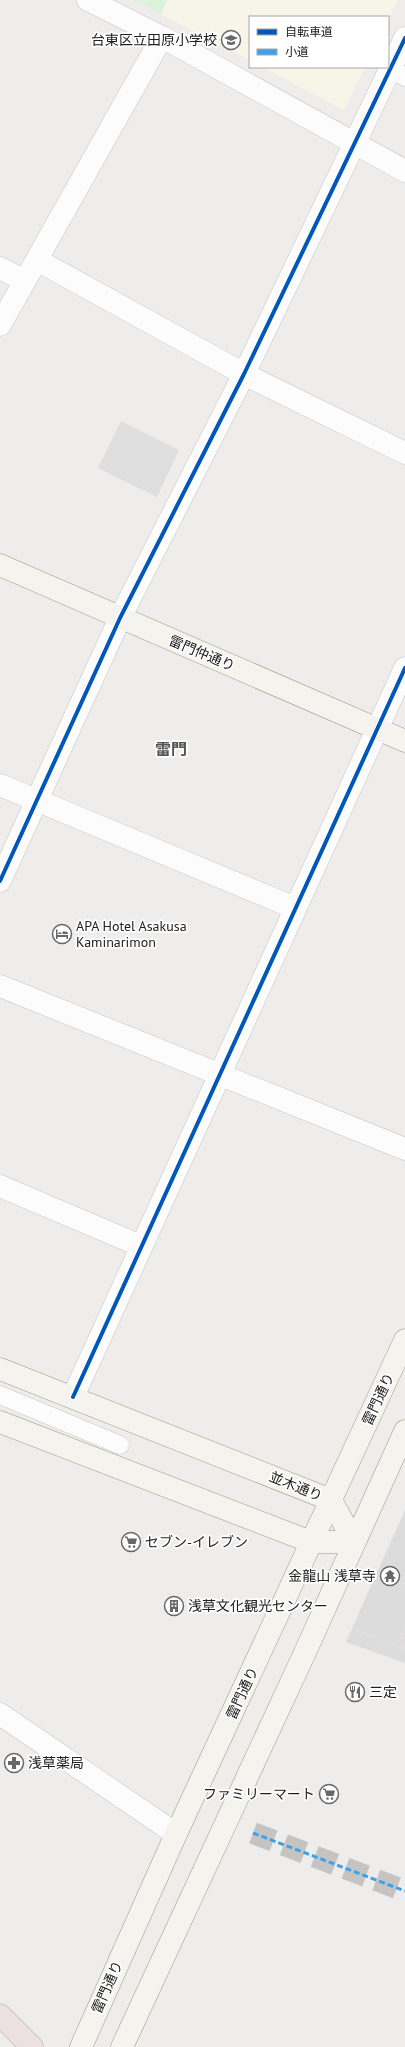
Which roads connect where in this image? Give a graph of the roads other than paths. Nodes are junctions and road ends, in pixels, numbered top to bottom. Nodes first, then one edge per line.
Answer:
1 (88, 0) edge
2 (162, 37) junction
3 (405, 38) edge
4 (397, 73) edge
5 (355, 145) junction
6 (405, 171) edge
7 (37, 260) junction
8 (0, 268) edge
9 (25, 281) junction
10 (0, 325) edge
11 (244, 374) junction
12 (405, 453) edge
13 (0, 565) edge
14 (120, 618) junction
15 (405, 668) edge
16 (377, 729) junction
17 (405, 740) edge
18 (0, 786) edge
19 (36, 800) junction
20 (0, 881) edge
21 (295, 908) junction
22 (0, 986) edge
23 (219, 1075) junction
24 (405, 1149) edge
25 (0, 1186) edge
26 (141, 1246) junction
27 (405, 1340) edge
28 (0, 1369) edge
29 (0, 1395) edge
30 (73, 1397) junction
31 (0, 1422) edge
32 (405, 1431) edge
33 (120, 1445) dead end
34 (331, 1500) junction
35 (311, 1542) junction
36 (354, 1542) junction
37 (0, 1714) edge
38 (176, 1834) junction
39 (0, 2015) edge
40 (32, 2047) edge
41 (81, 2047) edge
42 (122, 2047) edge

1 - 2 street
2 - 5 street
2 - 7 street
3 - 4 street
4 - 5 street
5 - 6 street
5 - 11 street
7 - 9 street
7 - 11 street
8 - 9 street
9 - 10 street
11 - 12 street
11 - 14 street
13 - 14 street, 雷門仲通り
14 - 16 street, 雷門仲通り
14 - 19 street
15 - 16 street
16 - 17 street, 雷門仲通り
16 - 21 street
18 - 19 street
19 - 20 street
19 - 21 street
21 - 23 street
22 - 23 street
23 - 24 street
23 - 26 street
25 - 26 street
26 - 30 street
27 - 34 street, 雷門通り
28 - 30 street, 並木通り
29 - 33 lane
30 - 34 street, 並木通り
31 - 35 street
32 - 36 street
34 - 35 street, 雷門通り
34 - 36 street, 並木通り
35 - 36 street
35 - 38 street, 雷門通り
36 - 42 street
37 - 38 street
38 - 41 street, 雷門通り
39 - 40 highway

